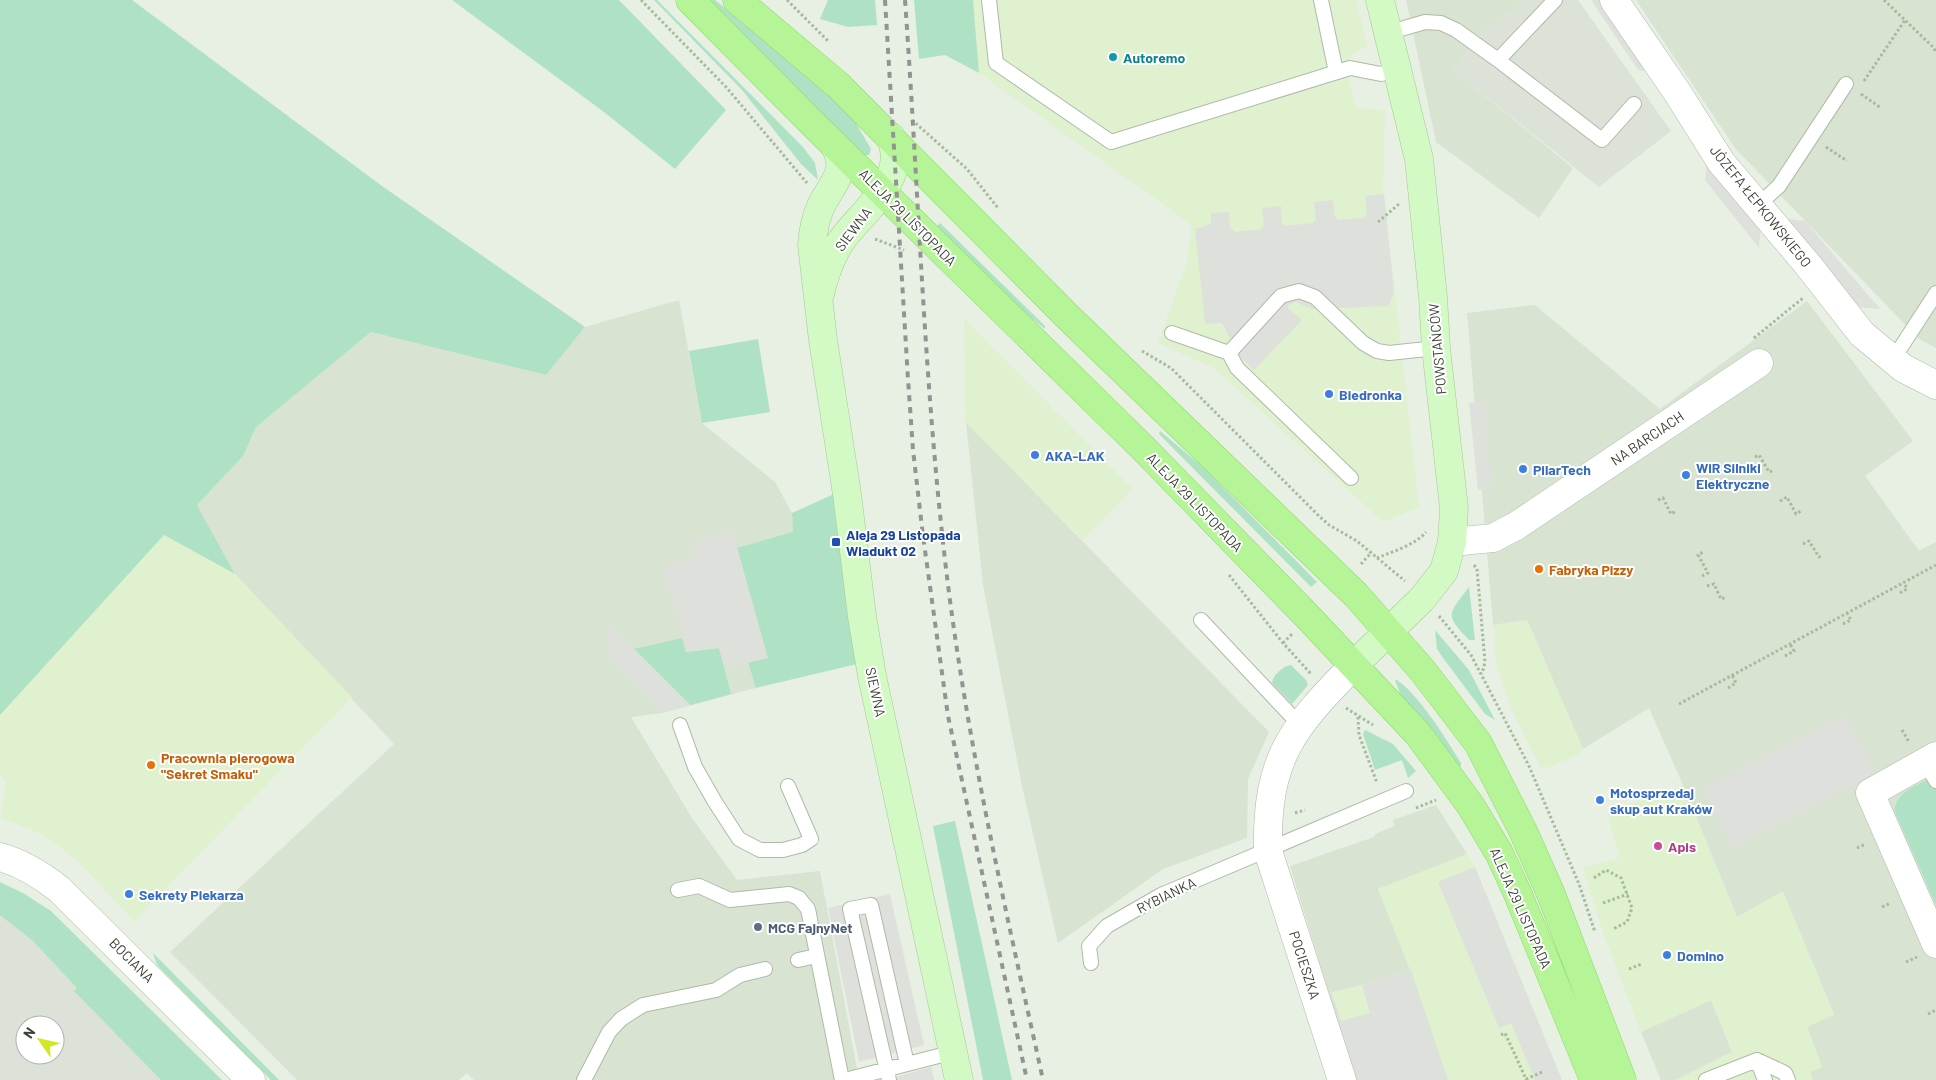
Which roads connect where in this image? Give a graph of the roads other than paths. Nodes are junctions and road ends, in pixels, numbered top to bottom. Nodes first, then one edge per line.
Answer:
1 (690, 0) edge
2 (737, 0) edge
3 (989, 0) edge
4 (1321, 0) edge
5 (1380, 0) edge
6 (1555, 0) edge
7 (1614, 0) edge
8 (1387, 33) junction
9 (1498, 60) junction
10 (1396, 69) junction
11 (1336, 72) junction
12 (1851, 88) road end
13 (1634, 104) dead end
14 (899, 139) junction
15 (839, 183) junction
16 (882, 191) junction
17 (1758, 205) junction
18 (1936, 294) edge
19 (818, 299) junction
20 (1172, 334) dead end
21 (1436, 348) junction
22 (1229, 353) junction
23 (1892, 360) junction
24 (1759, 363) road end
25 (1936, 385) edge
26 (1351, 478) dead end
27 (1452, 542) junction
28 (1201, 620) dead end
29 (1390, 631) junction
30 (1354, 665) junction
31 (1299, 724) junction
32 (680, 725) dead end
33 (1927, 761) edge
34 (788, 786) dead end
35 (1406, 791) dead end
36 (1268, 851) junction
37 (0, 856) edge
38 (678, 890) dead end
39 (1936, 944) edge
40 (817, 956) junction
41 (798, 960) dead end
42 (1090, 964) dead end
43 (764, 969) dead end
44 (954, 1052) junction
45 (1757, 1060) junction
46 (907, 1064) junction
47 (888, 1075) edge
48 (251, 1080) edge
49 (584, 1080) edge
50 (844, 1080) edge
51 (959, 1080) edge
52 (1342, 1080) edge
53 (1594, 1080) edge
54 (1622, 1080) edge
55 (1706, 1080) edge
56 (1765, 1080) edge
57 (1788, 1080) edge

1 - 15 main road, ALEJA 29 LISTOPADA
2 - 14 main road, ALEJA 29 LISTOPADA
3 - 11 lane
4 - 11 lane
5 - 8 street, POWSTAŃCÓW
6 - 9 lane
7 - 17 street, JÓZEFA ŁEPKOWSKIEGO
8 - 9 lane
8 - 10 street, POWSTAŃCÓW
9 - 13 lane
10 - 11 lane
10 - 21 street, POWSTAŃCÓW
12 - 17 lane
14 - 15 street
14 - 16 street, SIEWNA
14 - 29 main road, ALEJA 29 LISTOPADA
15 - 16 main road, ALEJA 29 LISTOPADA
15 - 19 street, SIEWNA
16 - 19 street, SIEWNA
16 - 30 main road, ALEJA 29 LISTOPADA
17 - 23 street, JÓZEFA ŁEPKOWSKIEGO
18 - 23 lane
19 - 44 street, SIEWNA
20 - 22 lane
21 - 22 lane
21 - 27 street, POWSTAŃCÓW
22 - 26 lane
23 - 25 street, JÓZEFA ŁEPKOWSKIEGO
24 - 27 street, NA BARCIACH
27 - 29 street, POWSTAŃCÓW
28 - 31 lane
29 - 30 street, POWSTAŃCÓW
29 - 54 main road, ALEJA 29 LISTOPADA
30 - 31 street
30 - 53 main road, ALEJA 29 LISTOPADA
31 - 36 street
32 - 34 lane
33 - 39 street
35 - 36 lane, RYBIANKA
36 - 42 lane, RYBIANKA
36 - 52 street, POCIESZKA
37 - 48 street, BOCIANA
38 - 40 lane
40 - 41 lane
40 - 50 lane
43 - 49 lane
44 - 46 lane
44 - 51 street, SIEWNA
45 - 55 lane
45 - 56 lane
45 - 57 lane
46 - 47 lane
46 - 47 lane
47 - 50 lane

